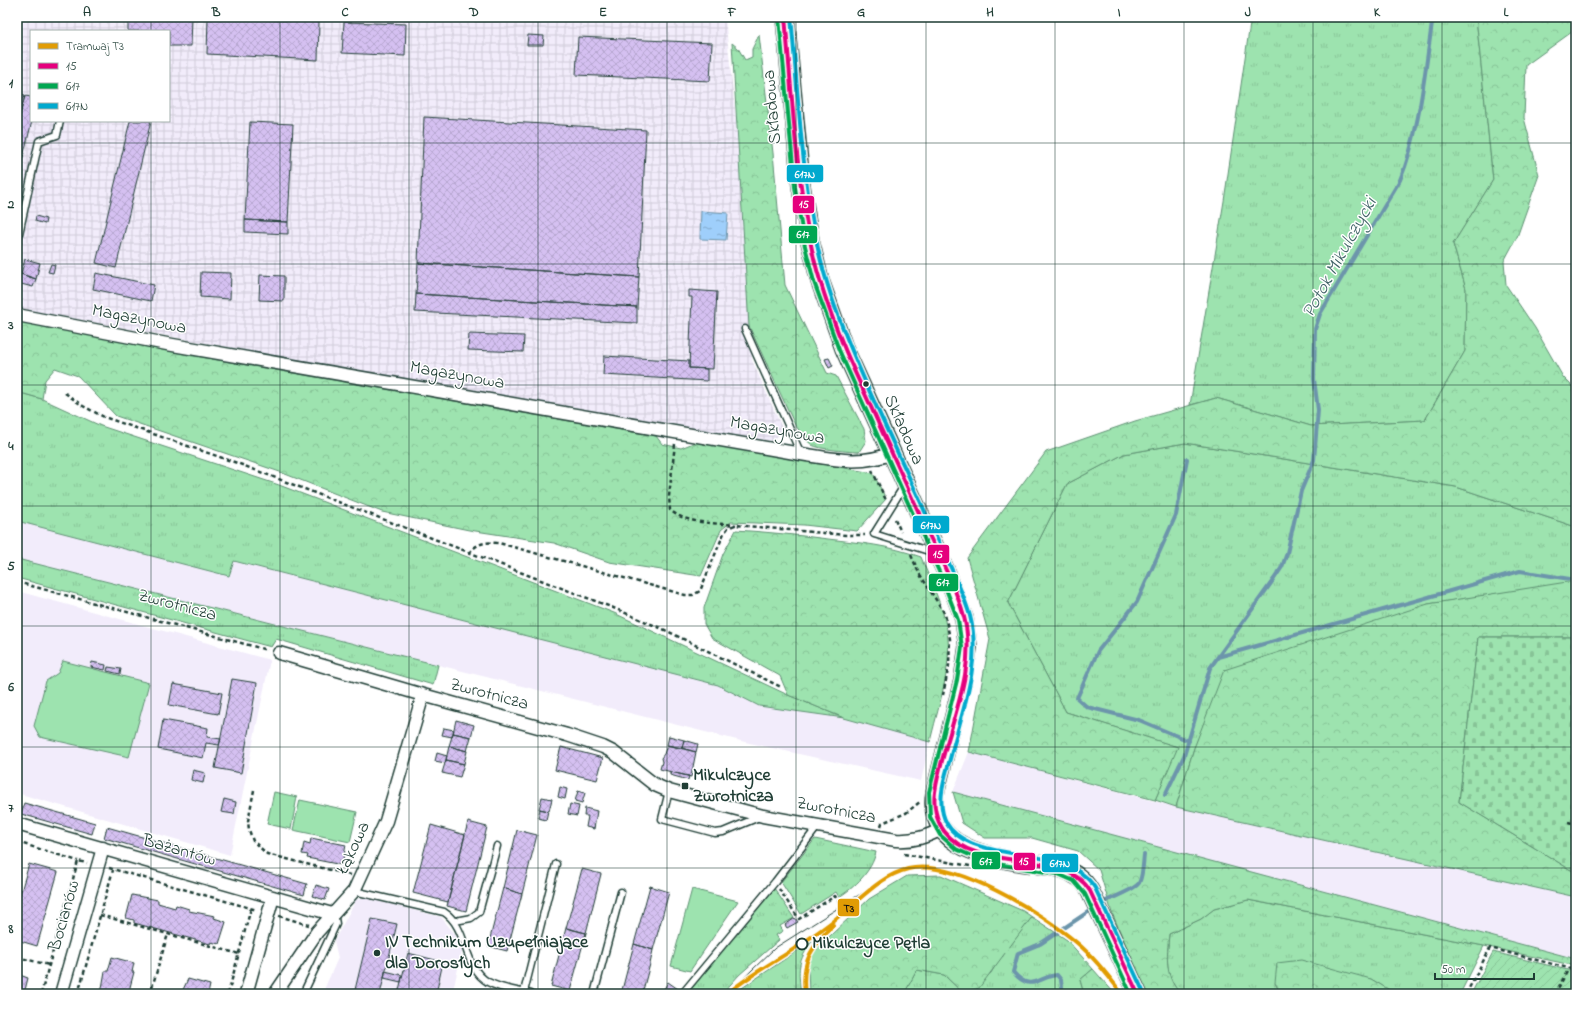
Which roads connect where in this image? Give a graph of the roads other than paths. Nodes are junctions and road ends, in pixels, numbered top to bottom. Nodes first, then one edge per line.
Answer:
1 (474, 17) edge
2 (497, 17) edge
3 (785, 17) edge
4 (60, 122) edge
5 (17, 243) edge
6 (17, 315) edge
7 (745, 329) dead end
8 (892, 453) junction
9 (801, 454) junction
10 (906, 485) junction
11 (938, 555) junction
12 (279, 652) road end
13 (423, 696) junction
14 (669, 792) junction
15 (763, 816) junction
16 (17, 824) edge
17 (818, 826) junction
18 (942, 828) junction
19 (497, 846) dead end
20 (103, 848) junction
21 (556, 864) dead end
22 (354, 891) junction
23 (621, 892) dead end
24 (273, 897) junction
25 (332, 914) junction
26 (455, 922) junction
27 (524, 992) junction
28 (61, 994) edge
29 (246, 994) edge
30 (275, 994) edge
31 (303, 994) edge
32 (530, 994) edge
33 (594, 994) edge
34 (682, 994) edge
35 (1138, 994) edge

1 - 2 lane
3 - 8 main road, Składowa
4 - 5 lane
6 - 9 street, Magazynowa
7 - 9 lane
8 - 9 street, Magazynowa
8 - 10 main road, Składowa
10 - 11 main road, Składowa
10 - 11 lane
11 - 18 main road, Składowa
12 - 13 street, Zwrotnicza
13 - 14 street, Zwrotnicza
13 - 22 street, Łąkowa
14 - 15 street, Zwrotnicza
14 - 15 lane
15 - 17 street, Zwrotnicza
16 - 20 street, Bażantów
17 - 18 street, Zwrotnicza
17 - 34 lane
18 - 35 main road
19 - 26 lane
20 - 24 street, Bażantów
20 - 28 street, Bocianów
21 - 27 lane
22 - 25 street, Łąkowa
22 - 26 lane
23 - 33 lane
24 - 25 street, Bażantów
24 - 29 street
25 - 30 street, Łąkowa
25 - 31 lane
26 - 27 lane
27 - 32 lane

